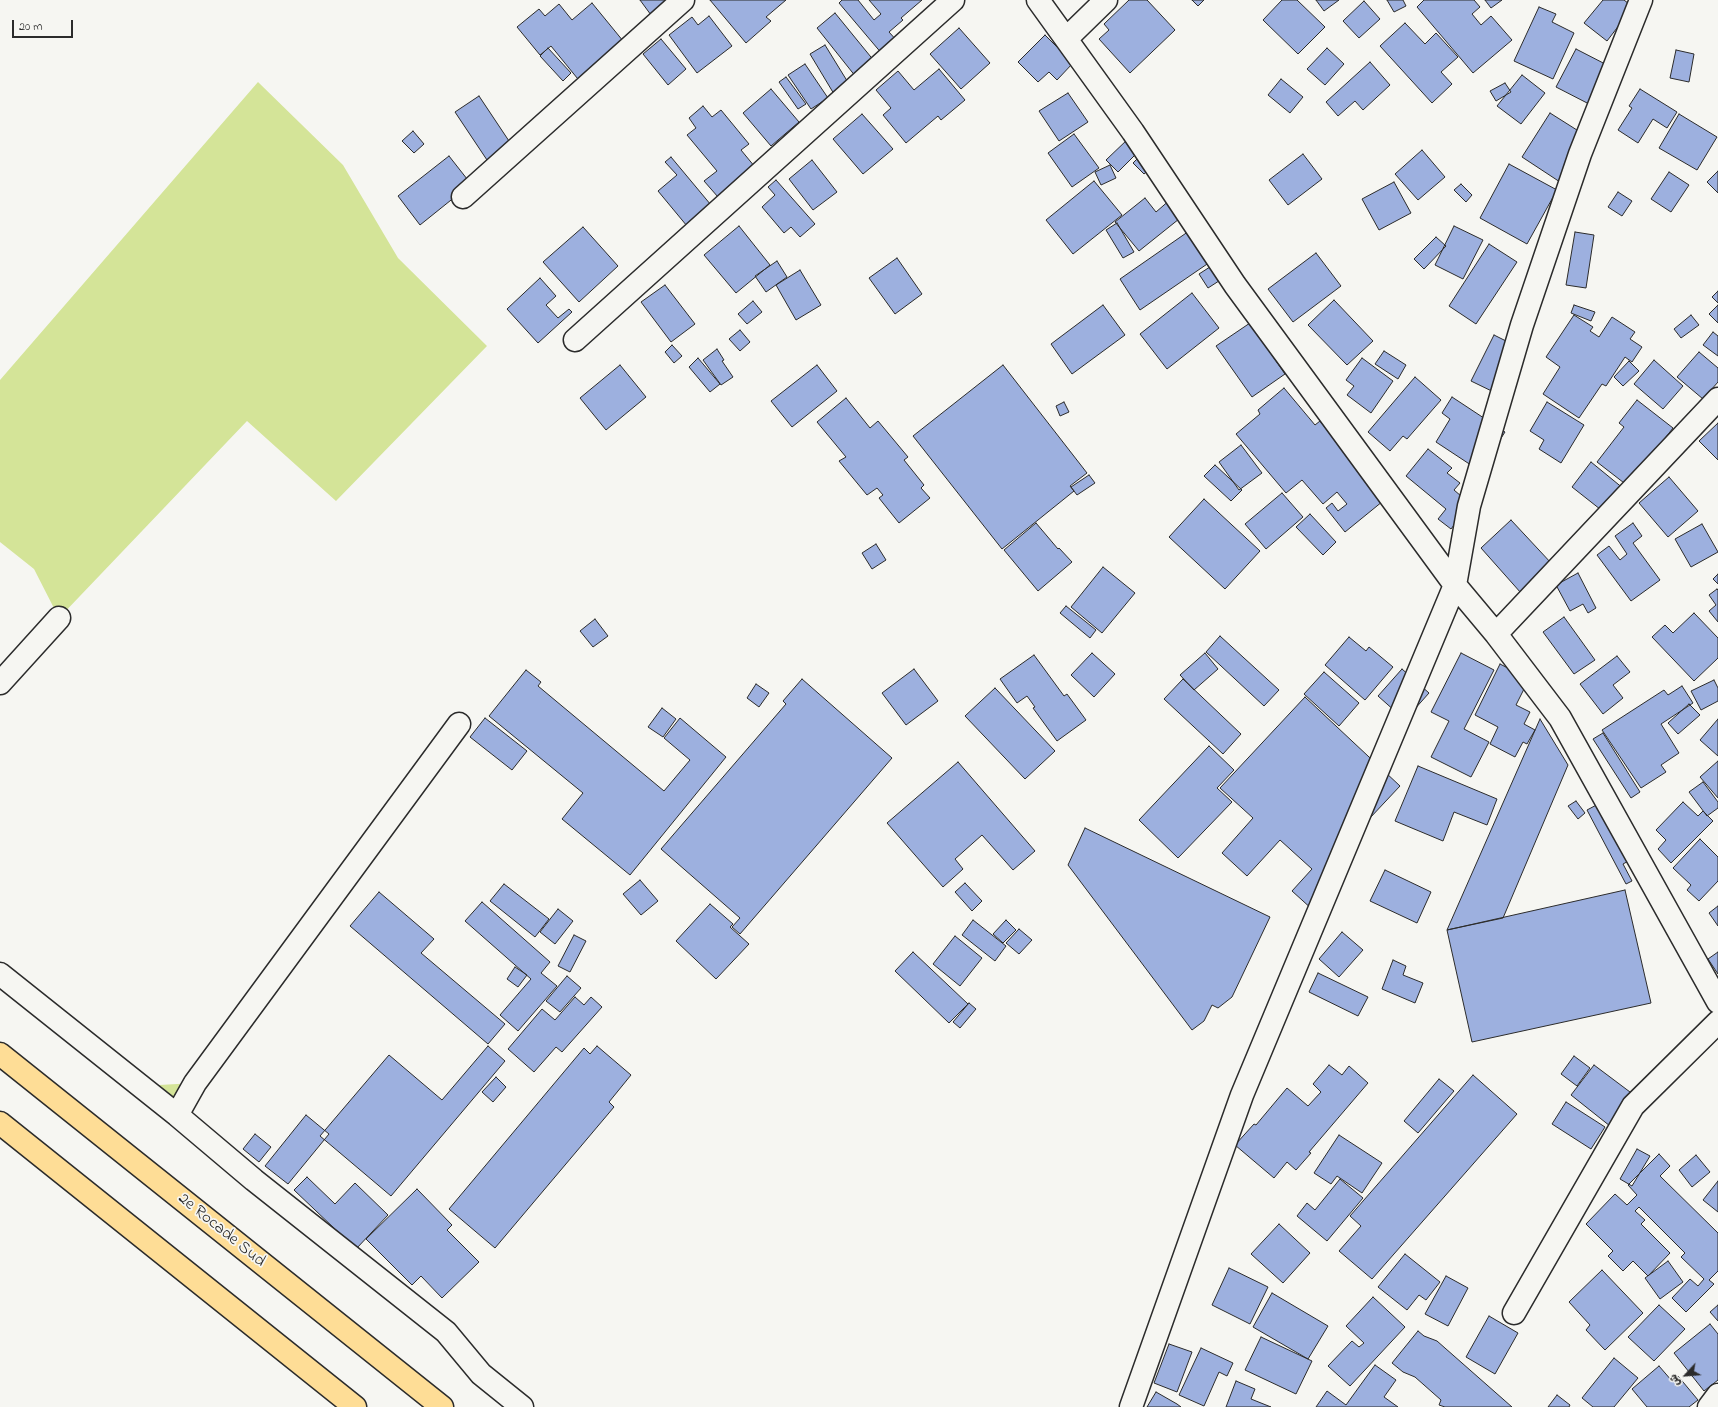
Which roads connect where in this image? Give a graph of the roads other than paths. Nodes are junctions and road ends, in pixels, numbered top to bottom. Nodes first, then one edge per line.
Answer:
1 (683, 0) edge
2 (953, 0) edge
3 (1038, 0) edge
4 (1106, 0) edge
5 (1641, 0) edge
6 (1066, 39) junction
7 (463, 197) dead end
8 (575, 340) dead end
9 (1718, 399) edge
10 (1455, 586) junction
11 (58, 618) dead end
12 (1496, 634) junction
13 (0, 683) edge
14 (459, 724) dead end
15 (0, 974) edge
16 (1718, 1002) edge
17 (1718, 1022) edge
18 (0, 1054) edge
19 (177, 1115) junction
20 (0, 1123) edge
21 (1514, 1313) dead end
22 (1718, 1395) edge
23 (355, 1407) edge
24 (442, 1407) edge
25 (522, 1407) edge
26 (1131, 1407) edge
27 (1709, 1407) edge

1 - 7 street
2 - 8 street
3 - 6 street
4 - 6 street
5 - 10 street
6 - 10 street
9 - 12 street
10 - 12 street
10 - 26 street
11 - 13 street
12 - 16 street
14 - 19 street
15 - 19 street
17 - 21 street
18 - 24 highway, 2e Rocade Sud
19 - 25 street
20 - 23 highway
22 - 27 street

